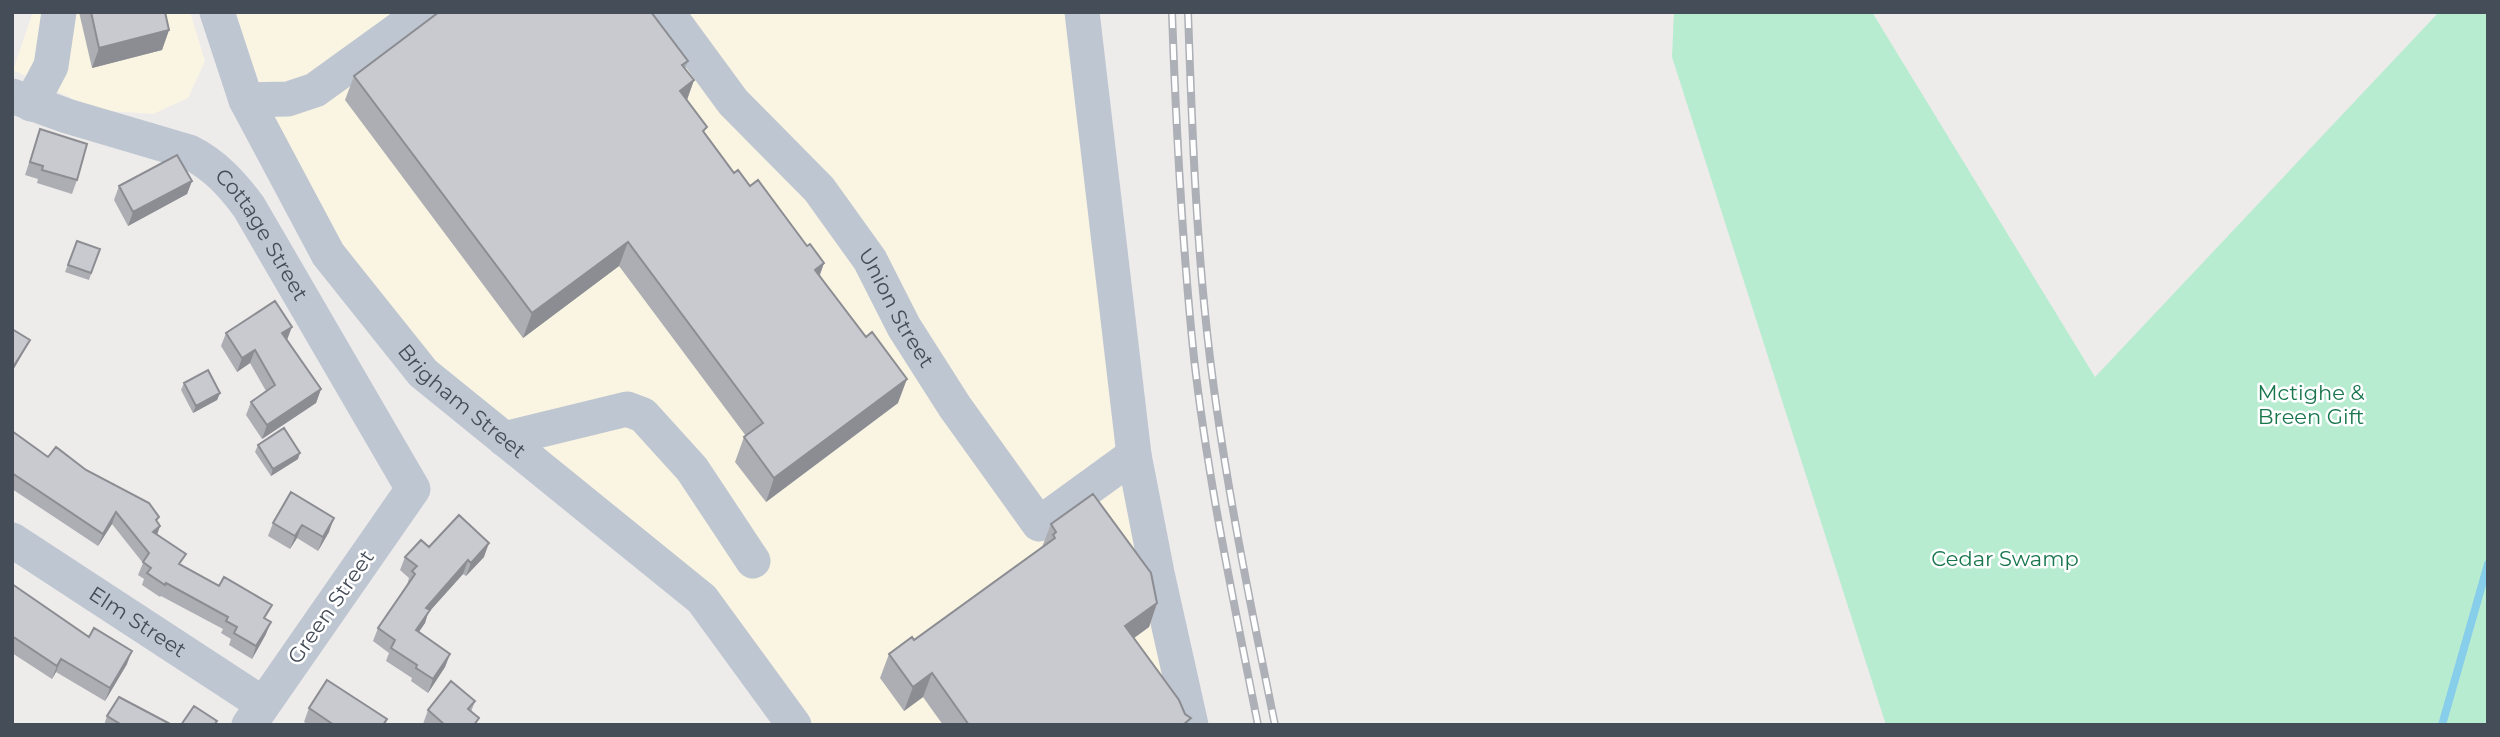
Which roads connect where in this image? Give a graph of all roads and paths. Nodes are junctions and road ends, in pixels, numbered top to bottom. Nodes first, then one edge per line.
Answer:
1 (59, 12) edge
2 (217, 12) edge
3 (423, 12) edge
4 (667, 12) edge
5 (1082, 12) edge
6 (22, 100) edge
7 (246, 100) junction
8 (504, 439) junction
9 (1134, 455) junction
10 (414, 489) joint
11 (12, 540) edge
12 (753, 561) dead end
13 (256, 714) edge
14 (794, 725) edge
15 (1191, 725) edge

1 - 6 street
2 - 7 street, Brigham Street
3 - 7 street
4 - 9 street, Union Street
5 - 9 street
6 - 10 street, Cottage Street
7 - 8 street, Brigham Street
8 - 12 street
8 - 14 street, Brigham Street
9 - 15 street
10 - 13 street, Green Street
11 - 13 street, Elm Street

